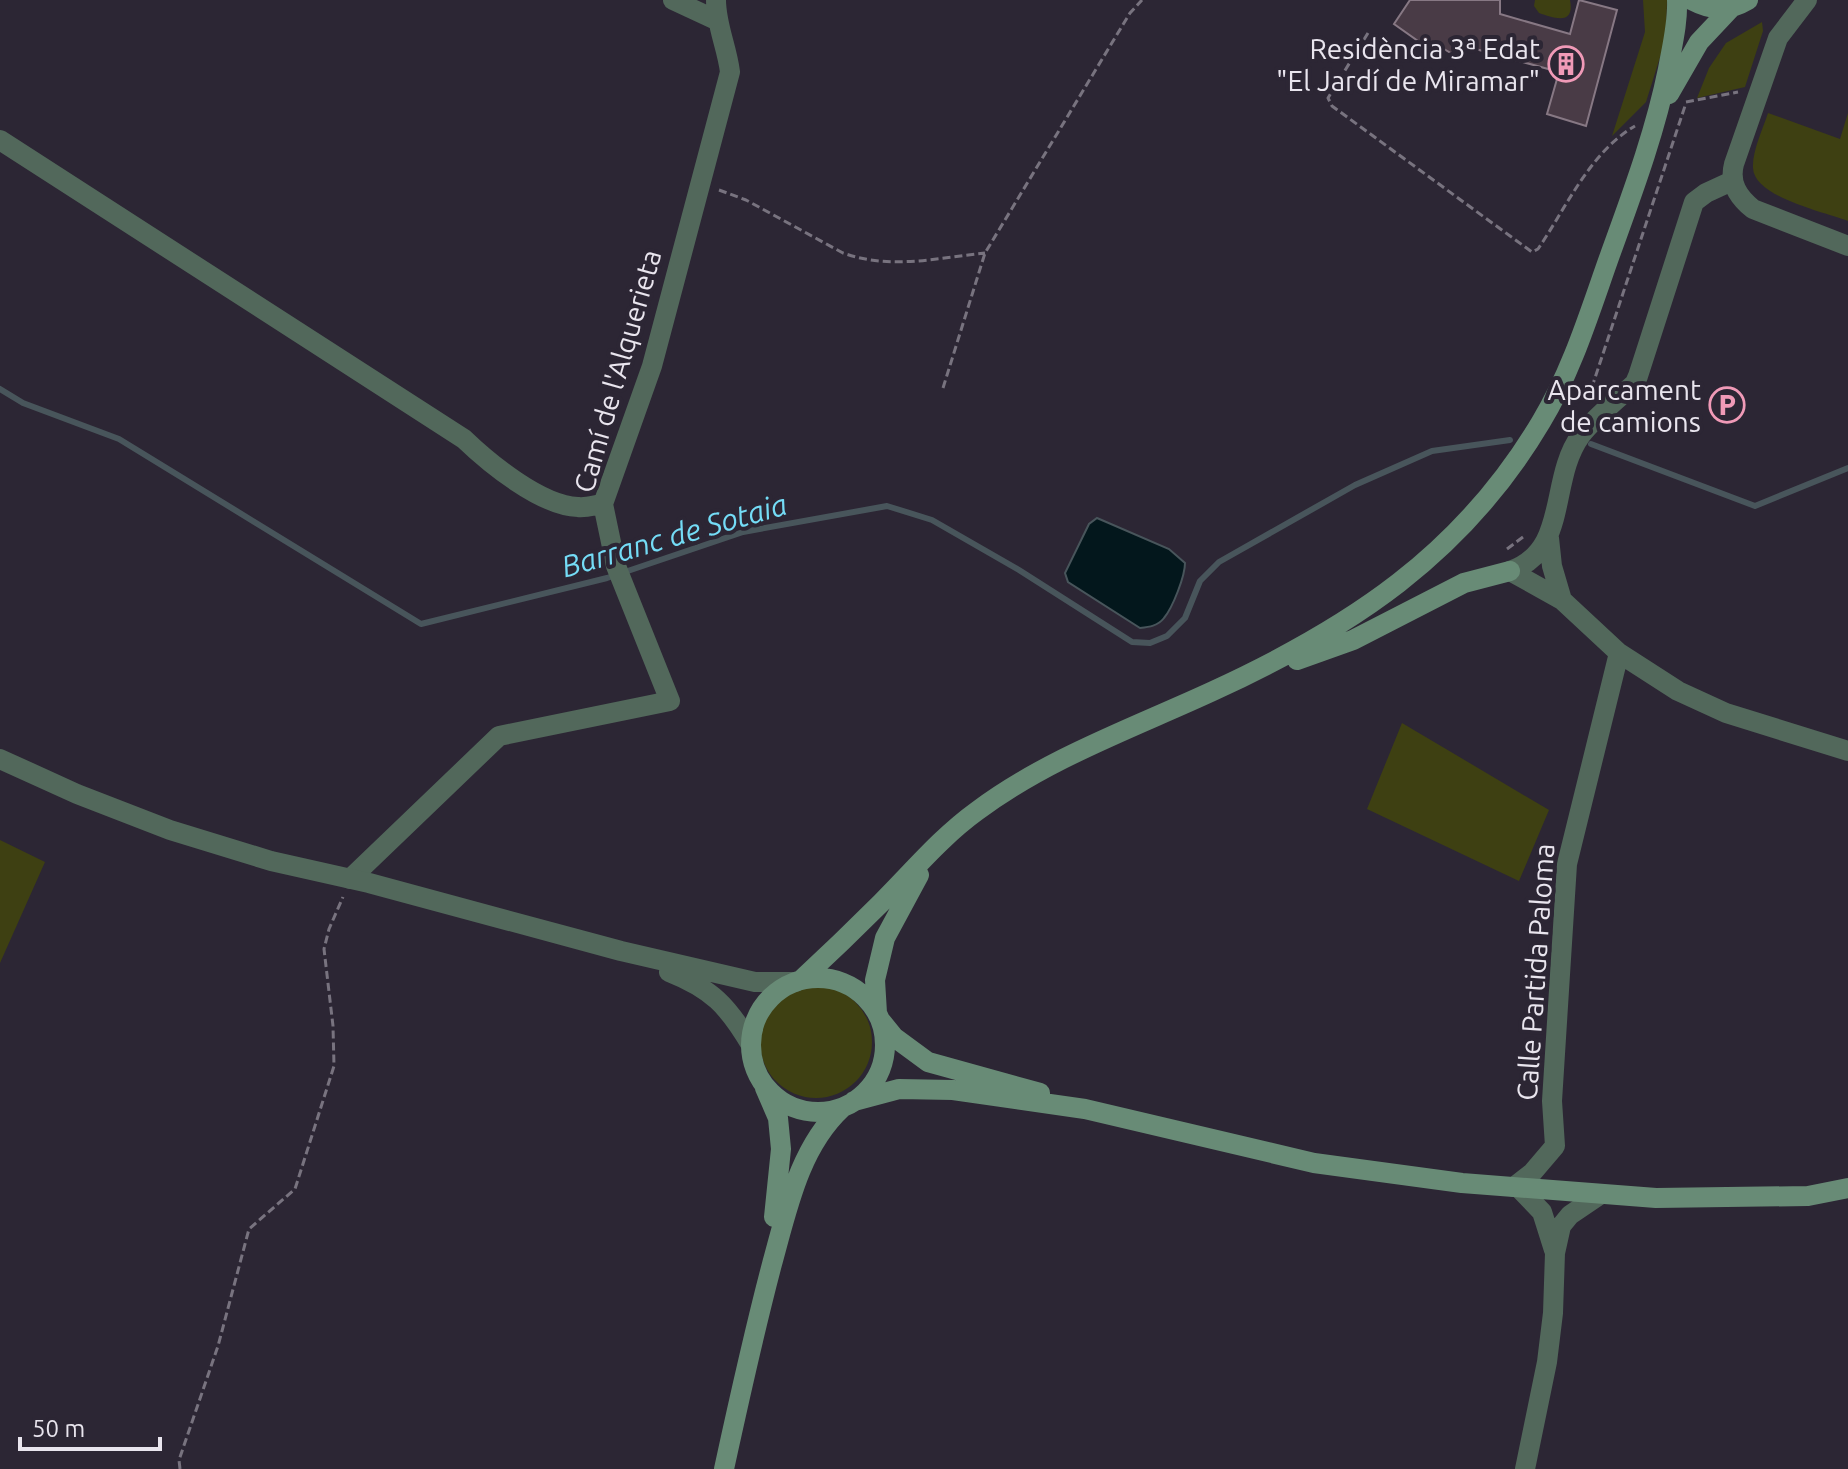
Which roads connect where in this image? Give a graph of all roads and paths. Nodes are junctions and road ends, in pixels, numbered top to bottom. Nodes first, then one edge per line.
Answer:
1 (673, 0) edge
2 (1142, 0) edge
3 (1677, 0) edge
4 (1691, 0) edge
5 (1820, 0) edge
6 (1740, 4) edge
7 (1804, 5) edge
8 (716, 10) edge
9 (1368, 33) dead end
10 (1760, 88) junction
11 (1692, 89) dead end
12 (1686, 102) junction
13 (1658, 117) junction
14 (0, 140) edge
15 (1732, 181) junction
16 (700, 184) junction
17 (1848, 246) edge
18 (985, 253) junction
19 (943, 388) dead end
20 (1587, 404) dead end
21 (603, 504) junction
22 (1527, 535) dead end
23 (1549, 538) junction
24 (1510, 571) junction
25 (1562, 600) junction
26 (1619, 653) junction
27 (1261, 667) junction
28 (1848, 751) edge
29 (0, 759) edge
30 (940, 842) junction
31 (350, 879) junction
32 (621, 951) junction
33 (798, 981) junction
34 (879, 1017) junction
35 (751, 1045) junction
36 (762, 1081) junction
37 (848, 1105) junction
38 (1085, 1109) junction
39 (1516, 1187) junction
40 (1848, 1188) edge
41 (1601, 1194) junction
42 (1555, 1253) junction
43 (760, 1309) junction
44 (180, 1469) edge
45 (724, 1469) edge
46 (1525, 1469) edge

1 - 8 street
2 - 18 path
3 - 13 main road
4 - 6 main road
5 - 7 street
6 - 13 main road
7 - 10 street
8 - 16 street, Camí de l'Alquerieta
9 - 13 path
10 - 12 path
10 - 15 street
11 - 12 path
12 - 20 path
13 - 27 main road
14 - 21 street
15 - 17 street
15 - 23 street
16 - 18 path
16 - 21 street, Camí de l'Alquerieta
18 - 19 path
21 - 31 street, Camí de l'Alquerieta
22 - 24 path
23 - 24 street
23 - 25 street
24 - 25 street
24 - 27 main road
25 - 26 street
26 - 28 street
26 - 39 street, Calle Partida Paloma
27 - 30 main road
29 - 31 street
30 - 33 main road
30 - 34 main road
31 - 32 street
31 - 44 path
32 - 33 street
32 - 35 street
33 - 34 main road
33 - 35 main road
34 - 37 main road
34 - 38 main road
35 - 36 main road
36 - 37 main road
36 - 43 main road
37 - 38 main road
37 - 43 main road
38 - 39 main road
39 - 41 main road
39 - 42 street
40 - 41 main road
41 - 42 street
42 - 46 street
43 - 45 main road

